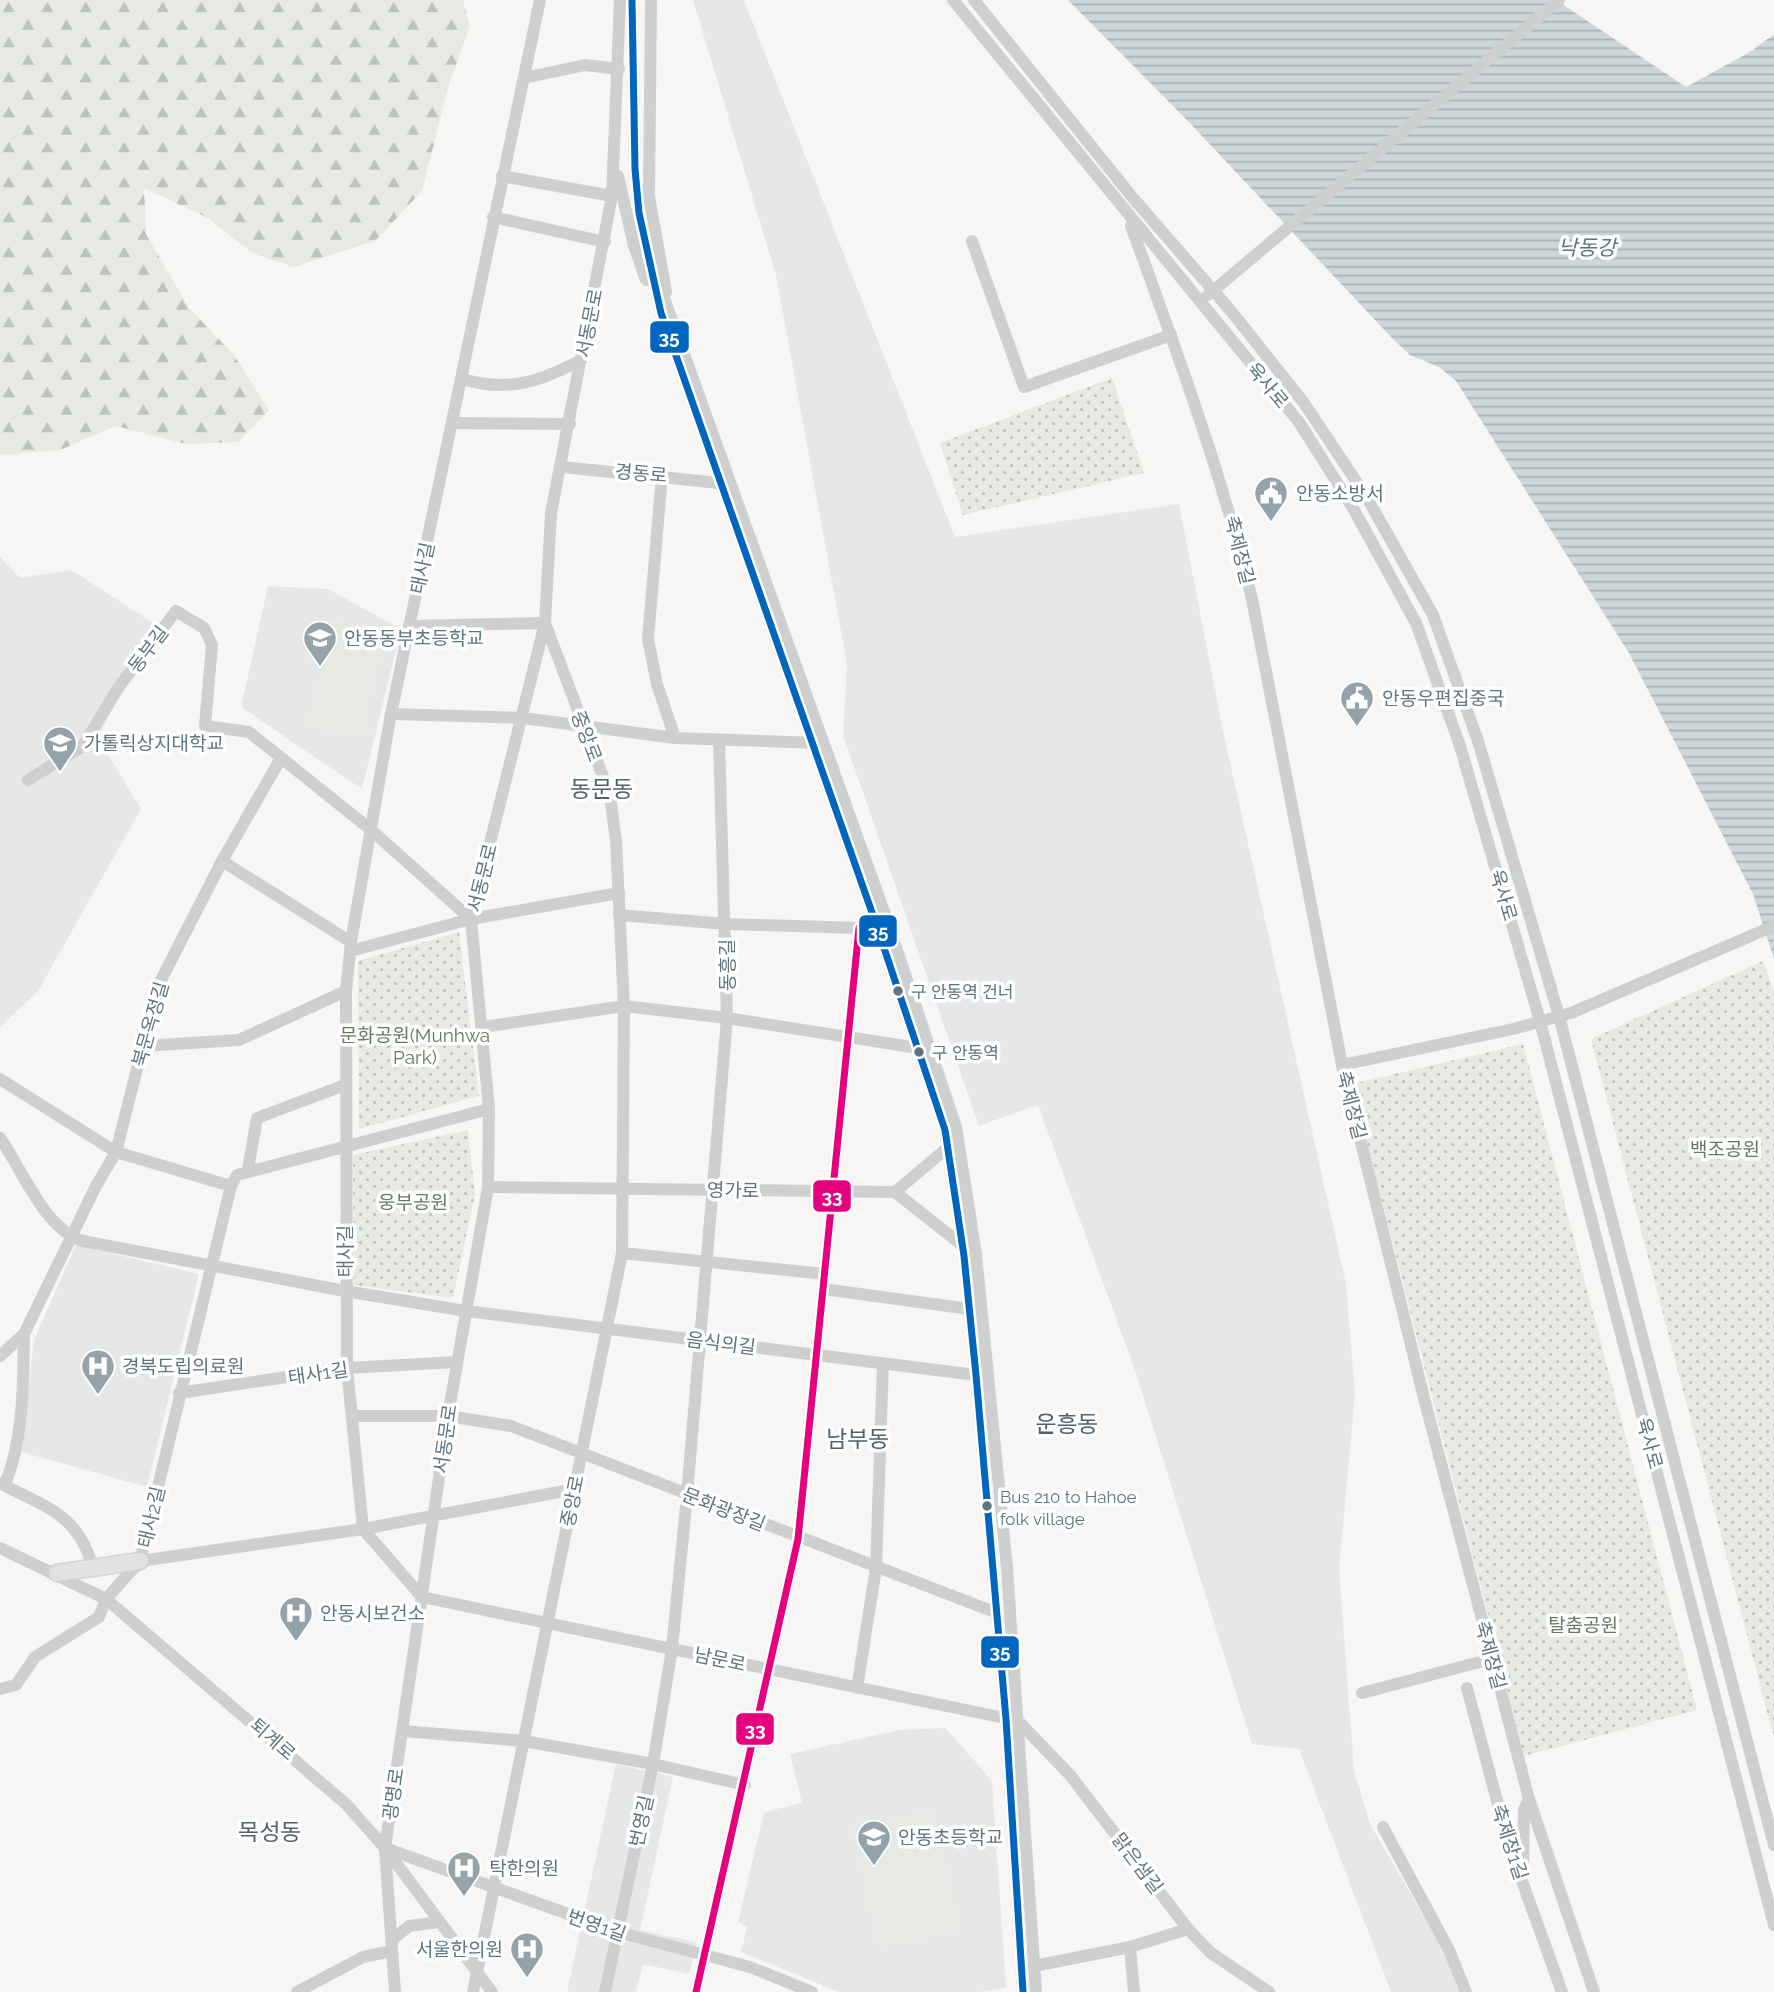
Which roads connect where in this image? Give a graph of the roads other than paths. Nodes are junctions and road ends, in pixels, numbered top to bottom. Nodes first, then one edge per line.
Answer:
1 (540, 0) edge
2 (620, 0) edge
3 (632, 0) edge
4 (651, 0) edge
5 (953, 0) edge
6 (974, 0) edge
7 (1559, 0) edge
8 (619, 69) junction
9 (524, 78) junction
10 (615, 165) junction
11 (502, 176) junction
12 (612, 196) junction
13 (1128, 216) junction
14 (493, 217) junction
15 (972, 241) dead end
16 (605, 242) junction
17 (1213, 290) junction
18 (1199, 302) junction
19 (666, 311) junction
20 (1171, 335) junction
21 (581, 360) junction
22 (463, 379) junction
23 (454, 423) junction
24 (570, 424) junction
25 (562, 467) junction
26 (662, 475) junction
27 (725, 481) junction
28 (545, 623) junction
29 (409, 626) junction
30 (391, 714) junction
31 (523, 718) junction
32 (583, 728) junction
33 (675, 737) junction
34 (719, 740) junction
35 (818, 743) junction
36 (281, 758) junction
37 (28, 779) dead end
38 (370, 830) junction
39 (222, 861) junction
40 (619, 893) junction
41 (620, 915) junction
42 (471, 919) junction
43 (881, 919) junction
44 (726, 924) junction
45 (1774, 926) edge
46 (859, 928) junction
47 (351, 947) junction
48 (346, 991) junction
49 (624, 1006) junction
50 (1559, 1016) junction
51 (727, 1018) junction
52 (1541, 1021) junction
53 (483, 1027) junction
54 (849, 1037) junction
55 (143, 1046) junction
56 (918, 1048) junction
57 (1342, 1065) junction
58 (0, 1079) edge
59 (345, 1085) junction
60 (489, 1109) junction
61 (0, 1138) edge
62 (953, 1142) junction
63 (344, 1146) junction
64 (116, 1152) junction
65 (248, 1170) junction
66 (231, 1186) junction
67 (488, 1187) junction
68 (625, 1189) junction
69 (715, 1190) junction
70 (833, 1191) junction
71 (895, 1192) junction
72 (71, 1237) junction
73 (962, 1245) junction
74 (622, 1252) junction
75 (708, 1262) junction
76 (211, 1265) junction
77 (825, 1274) junction
78 (823, 1289) junction
79 (345, 1292) junction
80 (970, 1309) junction
81 (467, 1311) junction
82 (607, 1328) junction
83 (24, 1334) junction
84 (701, 1340) junction
85 (817, 1355) junction
86 (0, 1356) edge
87 (457, 1362) junction
88 (883, 1363) junction
89 (348, 1368) junction
90 (976, 1375) junction
91 (179, 1393) junction
92 (352, 1416) junction
93 (448, 1416) junction
94 (581, 1453) junction
95 (3, 1484) edge
96 (575, 1489) junction
97 (687, 1495) junction
98 (434, 1516) junction
99 (363, 1529) junction
100 (798, 1539) junction
101 (0, 1548) edge
102 (141, 1561) junction
103 (93, 1568) junction
104 (876, 1568) junction
105 (57, 1573) junction
106 (422, 1597) junction
107 (106, 1599) junction
108 (997, 1613) junction
109 (548, 1623) junction
110 (673, 1649) junction
111 (1491, 1659) junction
112 (769, 1669) junction
113 (857, 1688) junction
114 (1467, 1688) dead end
115 (0, 1689) edge
116 (1362, 1693) dead end
117 (1012, 1720) junction
118 (402, 1731) junction
119 (524, 1741) junction
120 (653, 1764) junction
121 (745, 1785) junction
122 (1529, 1798) junction
123 (1383, 1827) dead end
124 (1774, 1845) edge
125 (385, 1848) junction
126 (1523, 1881) junction
127 (494, 1889) junction
128 (439, 1922) junction
129 (1774, 1925) edge
130 (1188, 1929) junction
131 (618, 1933) junction
132 (391, 1946) junction
133 (1130, 1947) junction
134 (705, 1958) junction
135 (1034, 1966) junction
136 (478, 1973) junction
137 (1563, 1989) edge
138 (297, 1992) edge
139 (395, 1992) edge
140 (474, 1992) edge
141 (492, 1992) edge
142 (605, 1992) edge
143 (696, 1992) edge
144 (811, 1992) edge
145 (1023, 1992) edge
146 (1036, 1992) edge
147 (1134, 1992) edge
148 (1269, 1992) edge
149 (1465, 1992) edge
150 (1594, 1992) edge

1 - 9 street, 태사길
2 - 8 street
3 - 19 street
4 - 19 street
5 - 13 street, 육사로
6 - 17 street, 육사로
7 - 17 street
8 - 9 street
8 - 10 street
9 - 11 street, 태사길
10 - 12 street, 서동문로
10 - 19 street
11 - 12 street
11 - 14 street, 태사길
12 - 16 street, 서동문로
13 - 18 street, 육사로
13 - 20 street, 축제장길
14 - 16 street
14 - 22 street, 태사길
15 - 20 street
16 - 21 street, 서동문로
17 - 18 street
17 - 50 street, 육사로
18 - 52 street, 육사로
19 - 27 street
20 - 57 street, 축제장길
21 - 22 street
21 - 24 street, 서동문로
22 - 23 street, 태사길
23 - 24 street
23 - 29 street, 태사길
24 - 25 street, 서동문로
25 - 26 street, 경동로
25 - 28 street, 서동문로
26 - 27 street, 경동로
26 - 33 street
27 - 35 street
28 - 29 street
28 - 31 street, 서동문로
28 - 32 street, 중앙로
29 - 30 street, 태사길
30 - 31 street
30 - 38 street, 태사길
31 - 32 street
31 - 42 street, 서동문로
32 - 33 street
32 - 40 street, 중앙로
33 - 34 street
34 - 35 street
34 - 44 street, 동흥길
35 - 43 street
36 - 37 street, 동부길
36 - 38 street
36 - 39 street, 북문옥정길
38 - 42 street
38 - 47 street, 태사길
39 - 47 street
39 - 55 street, 북문옥정길
40 - 41 street, 중앙로
40 - 42 street
41 - 44 street
41 - 49 street, 중앙로
42 - 47 street
42 - 53 street, 서동문로
43 - 46 street
43 - 56 street
43 - 62 street
44 - 46 street
44 - 51 street, 동흥길
45 - 50 street
46 - 54 street
47 - 48 street, 태사길
48 - 55 street
48 - 59 street, 태사길
49 - 51 street
49 - 53 street
49 - 68 street, 중앙로
50 - 52 street
50 - 124 street, 육사로
51 - 54 street
51 - 69 street, 동흥길
52 - 57 street
52 - 129 street, 육사로
53 - 60 street, 서동문로
54 - 56 street
54 - 70 street
55 - 64 street, 북문옥정길
56 - 62 street
57 - 111 street, 축제장길
58 - 64 street
59 - 63 street, 태사길
59 - 65 street
60 - 63 street
60 - 67 street, 서동문로
61 - 72 street
62 - 71 street
62 - 73 street
62 - 117 street
63 - 65 street
63 - 79 street, 태사길
64 - 66 street
64 - 72 street, 북문옥정길
65 - 66 street
66 - 76 street, 태사2길
67 - 68 street, 영가로
67 - 81 street, 서동문로
68 - 69 street, 영가로
68 - 74 street, 중앙로
69 - 70 street, 영가로
69 - 75 street, 동흥길
70 - 71 street, 영가로
70 - 77 street
71 - 73 street
72 - 76 street
72 - 83 street, 북문옥정길
73 - 80 street
74 - 75 street
74 - 82 street, 중앙로
75 - 77 street
75 - 84 street, 동흥길
76 - 79 street, 음식의길
76 - 91 street, 태사2길
77 - 78 street
78 - 80 street
78 - 85 street
79 - 81 street, 음식의길
79 - 89 street, 태사길
80 - 90 street
81 - 82 street, 음식의길
81 - 87 street, 서동문로
82 - 84 street, 음식의길
82 - 94 street, 중앙로
83 - 86 street, 북문옥정길
83 - 95 street
84 - 85 street, 음식의길
84 - 97 street, 동흥길
85 - 88 street, 음식의길
85 - 100 street
87 - 89 street, 태사1길
87 - 93 street, 서동문로
88 - 90 street, 음식의길
88 - 104 street
89 - 91 street, 태사1길
89 - 92 street, 태사길
90 - 108 street
91 - 102 street, 태사2길
92 - 93 street
92 - 99 street, 태사길
93 - 94 street, 문화광장길
93 - 98 street, 서동문로
94 - 96 street, 중앙로
94 - 97 street, 문화광장길
95 - 103 street
96 - 98 street, 태사2길
96 - 109 street, 중앙로
97 - 100 street, 문화광장길
97 - 110 street, 번영길
98 - 99 street, 태사2길
98 - 106 street, 서동문로
99 - 102 street, 태사2길
99 - 106 street
100 - 104 street, 문화광장길
100 - 112 street
101 - 105 street, 퇴계로
102 - 103 main road
102 - 107 street
103 - 105 main road
104 - 108 street, 문화광장길
104 - 113 street
105 - 107 street, 퇴계로
106 - 109 street, 남문로
106 - 118 street, 광명로
107 - 115 street
107 - 125 street, 퇴계로
108 - 117 street
109 - 110 street, 남문로
109 - 119 street, 중앙로
110 - 112 street, 남문로
110 - 120 street, 번영길
111 - 116 street
111 - 122 street, 축제장길
112 - 113 street, 남문로
112 - 121 street
113 - 117 street, 남문로
114 - 126 street, 축제장1길
117 - 130 street, 맑은샘길
117 - 135 street
117 - 145 street
118 - 119 street
118 - 125 street, 광명로
119 - 120 street
119 - 127 street, 중앙로
120 - 121 street
120 - 131 street, 번영길
121 - 134 street
122 - 126 street
122 - 150 street, 축제장길
123 - 149 street
125 - 127 street, 번영1길
125 - 128 street, 퇴계로
125 - 132 street, 광명로
126 - 137 street, 축제장1길
127 - 131 street, 번영1길
127 - 136 street, 중앙로
128 - 132 street
128 - 136 street, 퇴계로
130 - 133 street
130 - 148 street, 맑은샘길
131 - 134 street, 번영1길
131 - 142 street, 번영길
132 - 138 street
132 - 139 street, 광명로
133 - 135 street
133 - 147 street
134 - 143 street
134 - 144 street, 번영1길
135 - 146 street
136 - 140 street, 중앙로
136 - 141 street, 퇴계로

